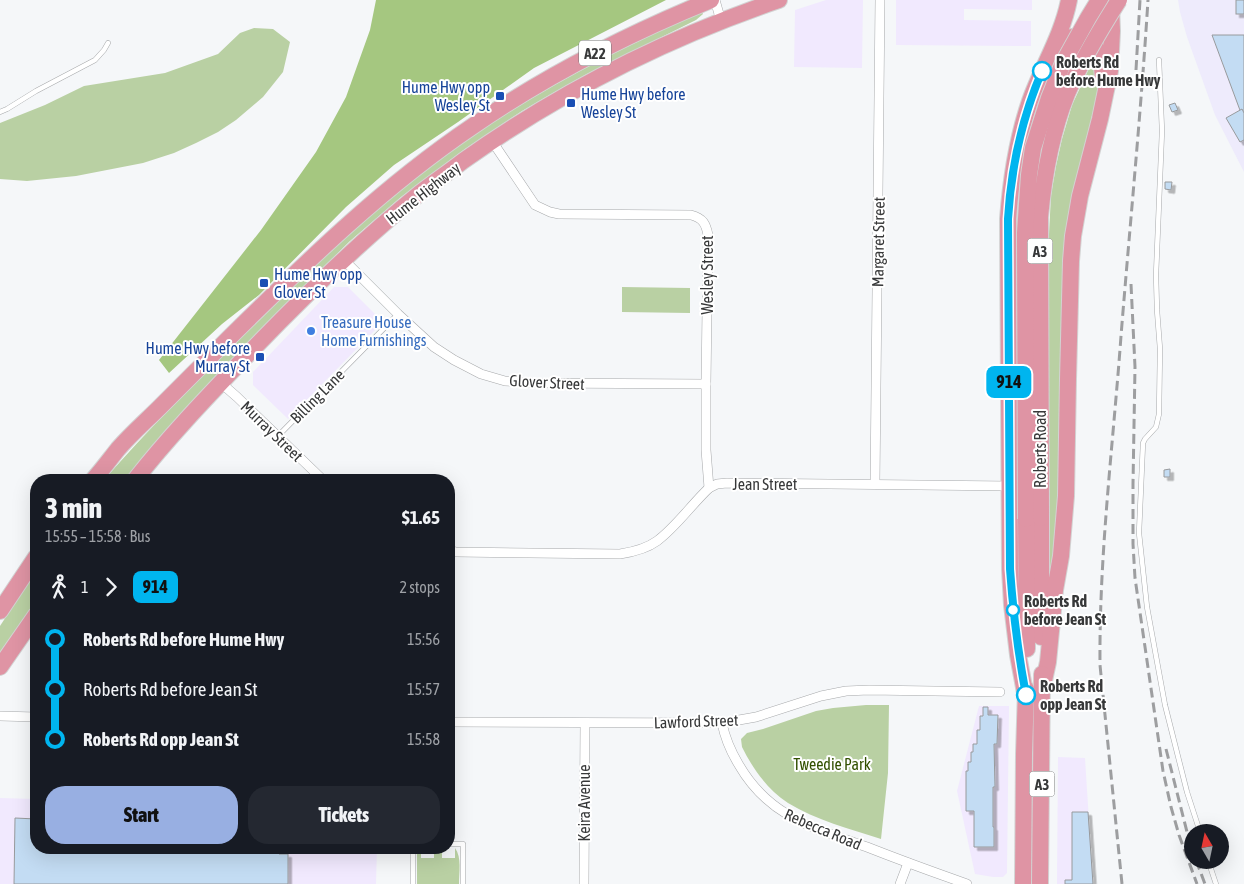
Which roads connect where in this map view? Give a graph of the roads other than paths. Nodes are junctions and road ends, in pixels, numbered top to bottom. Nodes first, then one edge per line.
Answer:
1 (711, 0) edge
2 (715, 0) edge
3 (779, 0) edge
4 (880, 0) edge
5 (1069, 0) edge
6 (1100, 0) edge
7 (1111, 0) edge
8 (1119, 0) edge
9 (721, 21) junction
10 (108, 43) dead end
11 (1053, 49) junction
12 (1159, 60) dead end
13 (1105, 95) junction
14 (0, 112) edge
15 (492, 141) junction
16 (343, 259) junction
17 (398, 314) junction
18 (221, 383) junction
19 (706, 384) junction
20 (278, 436) junction
21 (98, 474) edge
22 (140, 474) edge
23 (316, 474) edge
24 (875, 484) junction
25 (1009, 486) junction
26 (709, 488) junction
27 (1033, 519) junction
28 (455, 553) edge
29 (30, 566) edge
30 (0, 611) edge
31 (30, 624) edge
32 (0, 667) edge
33 (1043, 685) junction
34 (1000, 692) dead end
35 (1026, 698) junction
36 (0, 716) edge
37 (30, 717) edge
38 (455, 722) edge
39 (584, 723) junction
40 (722, 723) junction
41 (1197, 824) edge
42 (455, 844) edge
43 (413, 854) edge
44 (908, 863) junction
45 (1211, 869) edge
46 (413, 884) edge
47 (463, 884) edge
48 (584, 884) edge
49 (900, 884) edge
50 (966, 884) edge
51 (1023, 884) edge
52 (1040, 884) edge
53 (1216, 884) edge

1 - 21 highway, Hume Highway / A22
2 - 9 street
3 - 9 highway, Hume Highway / A22
4 - 24 street, Margaret Street
5 - 11 highway
6 - 27 highway, Roberts Road / A3, bridge
7 - 13 highway
8 - 27 highway, Roberts Road / A3, bridge
9 - 15 highway, Hume Highway / A22
10 - 14 lane
11 - 13 highway
11 - 25 highway
12 - 41 lane
13 - 33 highway
15 - 16 highway, Hume Highway / A22
15 - 19 street, Wesley Street
16 - 17 street, Glover Street
16 - 18 highway, Hume Highway / A22
17 - 19 street, Glover Street
17 - 20 lane, Billing Lane
18 - 20 street, Murray Street
18 - 22 highway, Hume Highway / A22
19 - 26 street, Wesley Street
20 - 23 street, Murray Street
24 - 25 street, Jean Street
24 - 26 street, Jean Street
25 - 35 highway
26 - 28 street, Jean Street
27 - 33 highway, Roberts Road / A3
27 - 35 highway, Roberts Road / A3
29 - 30 highway
31 - 32 highway
33 - 52 highway, Roberts Road / A3
34 - 40 street, Lawford Street
35 - 51 highway, Roberts Road / A3
36 - 37 street
38 - 39 street, Lawford Street
39 - 40 street, Lawford Street
39 - 48 street, Keira Avenue
40 - 44 street, Rebecca Road
42 - 47 lane
43 - 46 lane
44 - 49 street
44 - 50 street, Rebecca Road
45 - 53 lane

